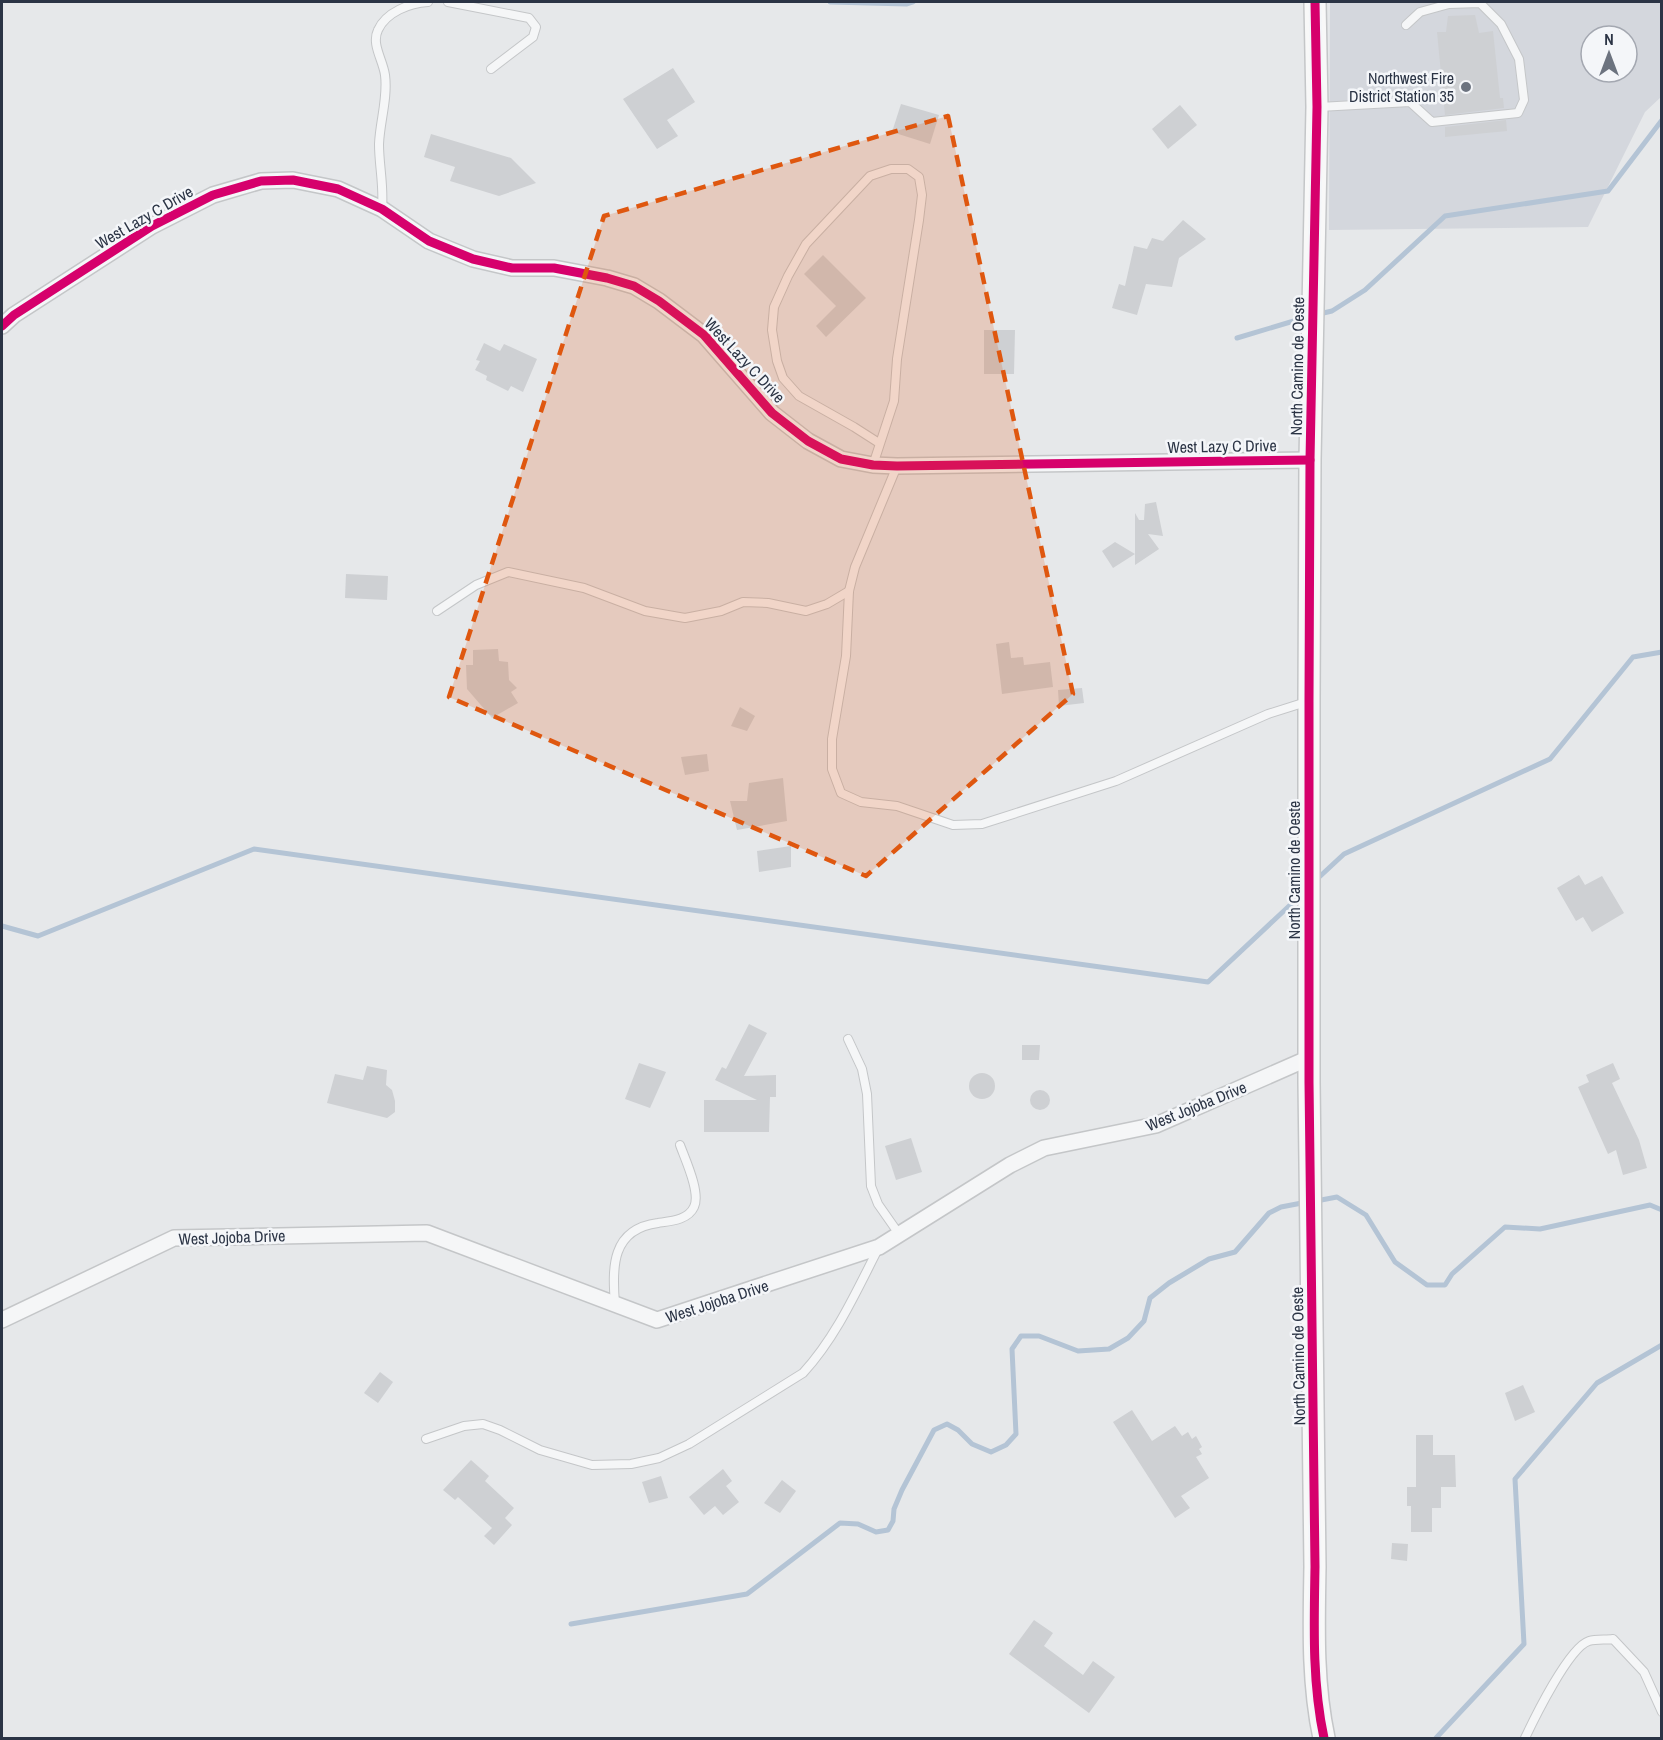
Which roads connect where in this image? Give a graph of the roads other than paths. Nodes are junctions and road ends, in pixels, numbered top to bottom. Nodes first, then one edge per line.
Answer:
1 (428, 2) edge
2 (448, 2) edge
3 (1315, 2) edge
4 (1406, 25) dead end
5 (491, 69) dead end
6 (1317, 107) junction
7 (382, 209) junction
8 (2, 326) edge
9 (879, 443) junction
10 (1310, 460) junction
11 (873, 465) junction
12 (897, 466) junction
13 (849, 591) junction
14 (437, 611) dead end
15 (1309, 702) junction
16 (848, 1039) dead end
17 (1309, 1058) junction
18 (680, 1145) dead end
19 (899, 1234) junction
20 (879, 1247) junction
21 (615, 1304) junction
22 (2, 1320) edge
23 (426, 1439) dead end
24 (1662, 1712) edge
25 (1324, 1738) edge
26 (1524, 1738) edge

1 - 7 lane
2 - 5 lane
3 - 6 street, North Camino de Oeste
4 - 6 lane
6 - 10 street, North Camino de Oeste
7 - 8 street, West Lazy C Drive
7 - 11 street, West Lazy C Drive
9 - 9 lane
9 - 11 lane
10 - 12 street, West Lazy C Drive
10 - 15 street, North Camino de Oeste
11 - 12 street, West Lazy C Drive
12 - 13 lane
13 - 14 lane
13 - 15 lane
15 - 17 street, North Camino de Oeste
16 - 19 lane
17 - 19 street, West Jojoba Drive
17 - 25 street, North Camino de Oeste
18 - 21 lane
19 - 20 street, West Jojoba Drive
20 - 21 street, West Jojoba Drive
20 - 23 lane
21 - 22 street, West Jojoba Drive
24 - 26 lane

